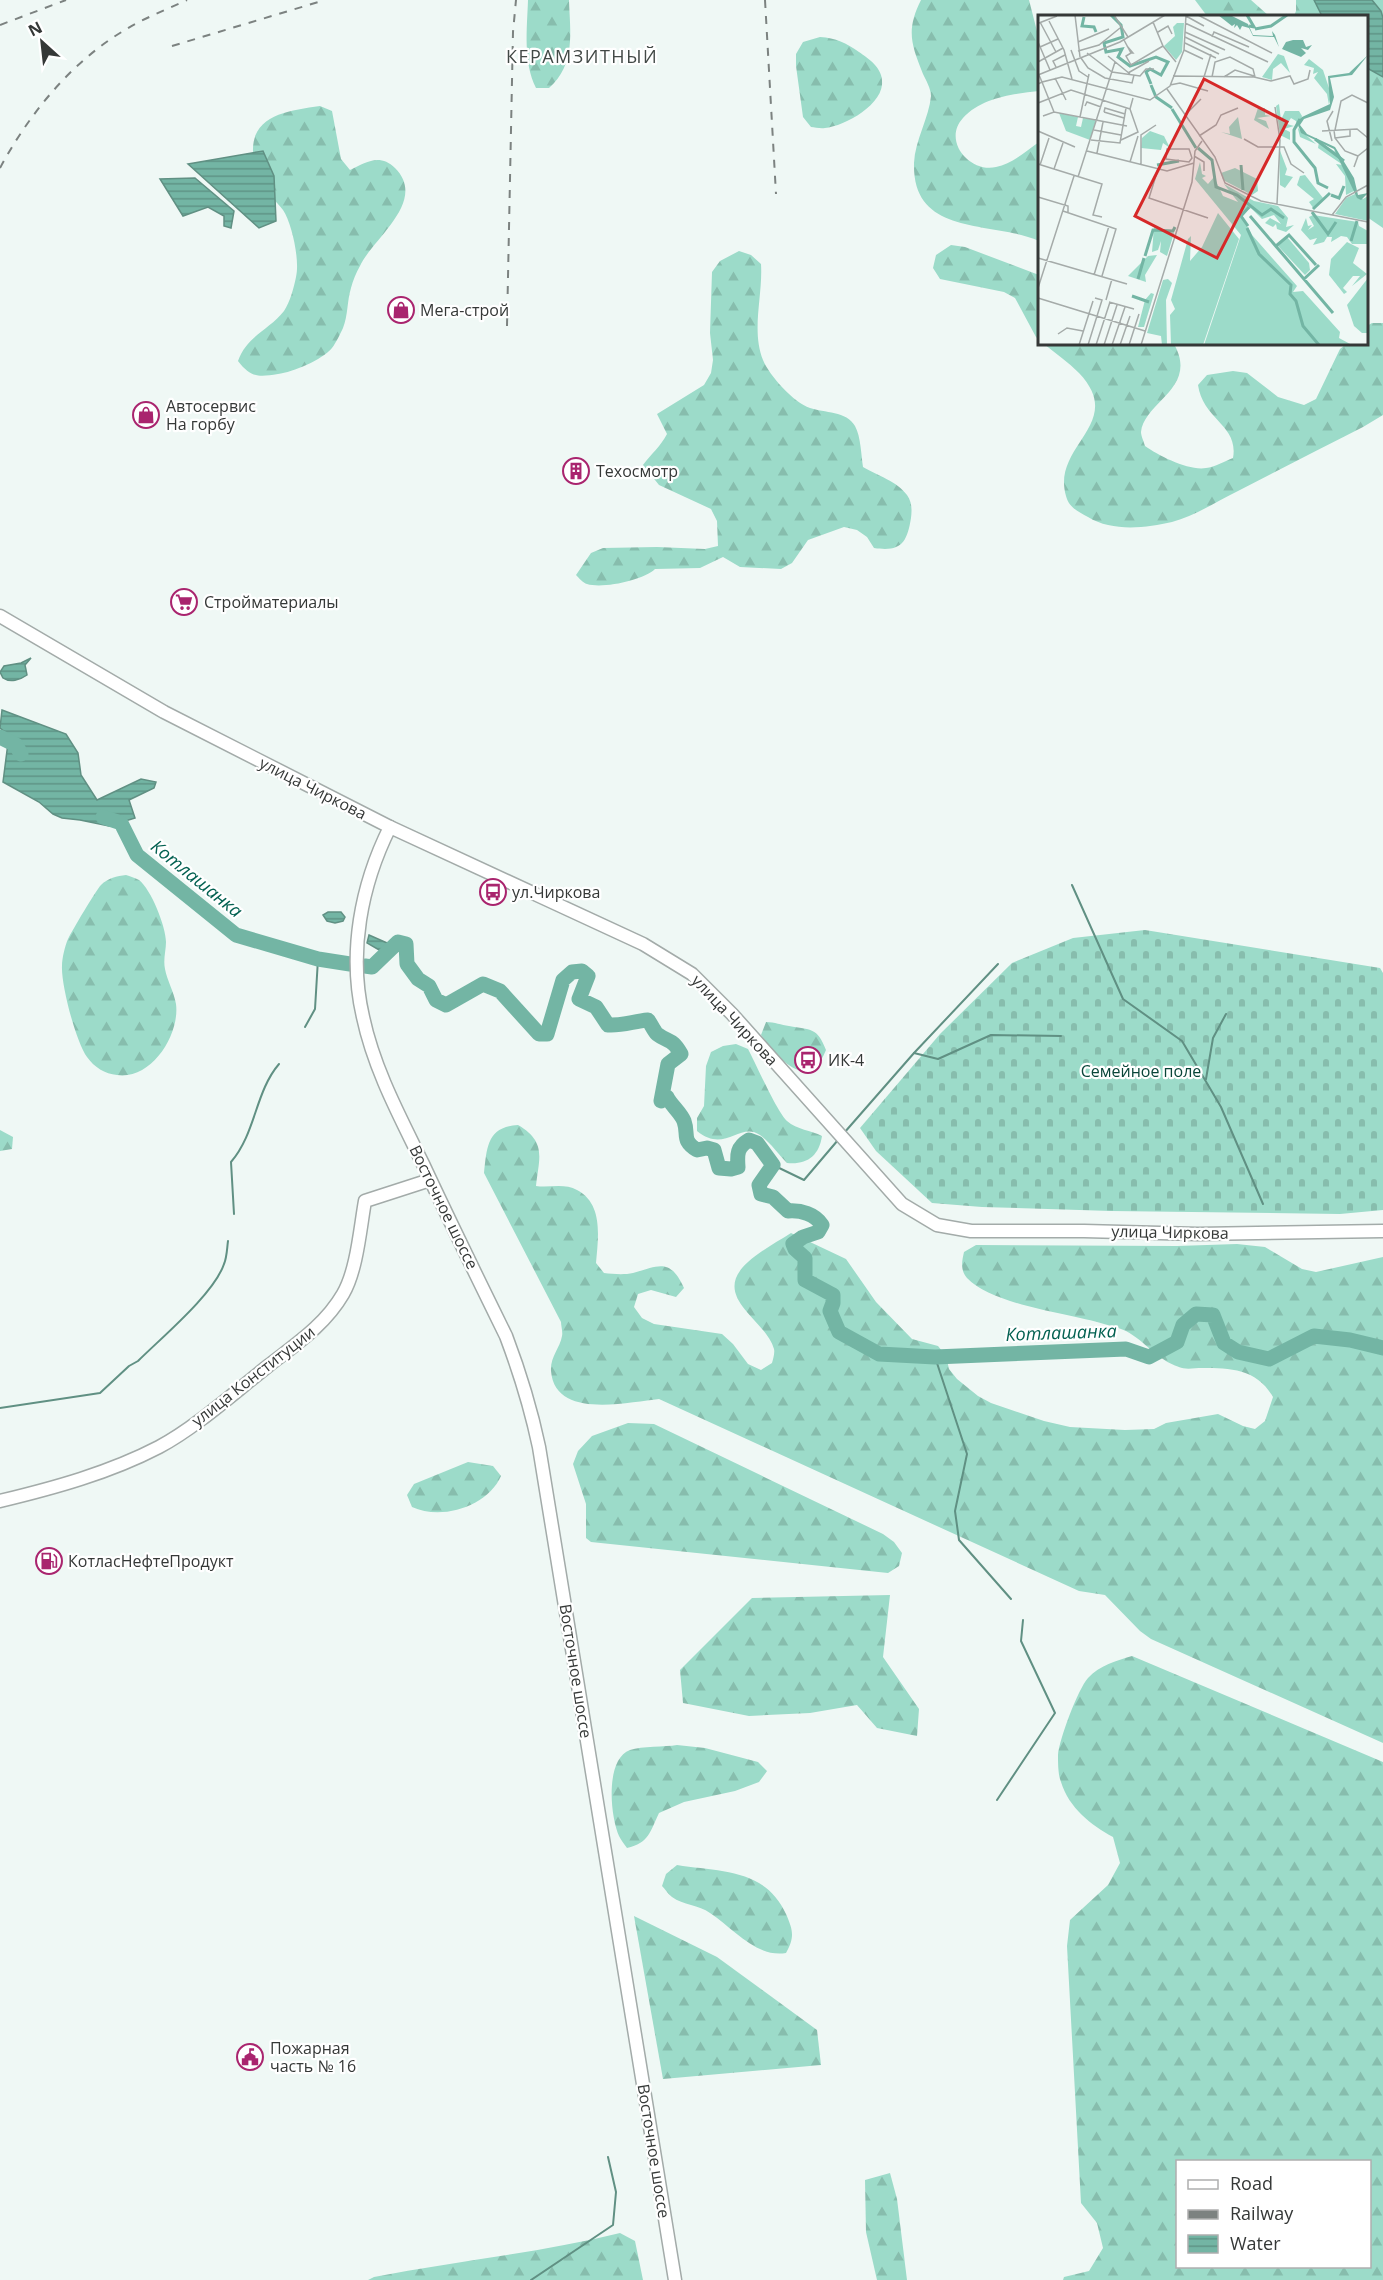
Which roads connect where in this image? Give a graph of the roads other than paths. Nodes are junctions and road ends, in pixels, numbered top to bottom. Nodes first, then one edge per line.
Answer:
1 (0, 616) edge
2 (390, 827) junction
3 (430, 1180) junction
4 (1383, 1231) edge
5 (0, 1501) edge
6 (675, 2280) edge

1 - 2 main road, улица Чиркова
2 - 3 main road, Восточное шоссе
2 - 4 main road, улица Чиркова
3 - 5 main road, улица Конституции
3 - 6 main road, Восточное шоссе

